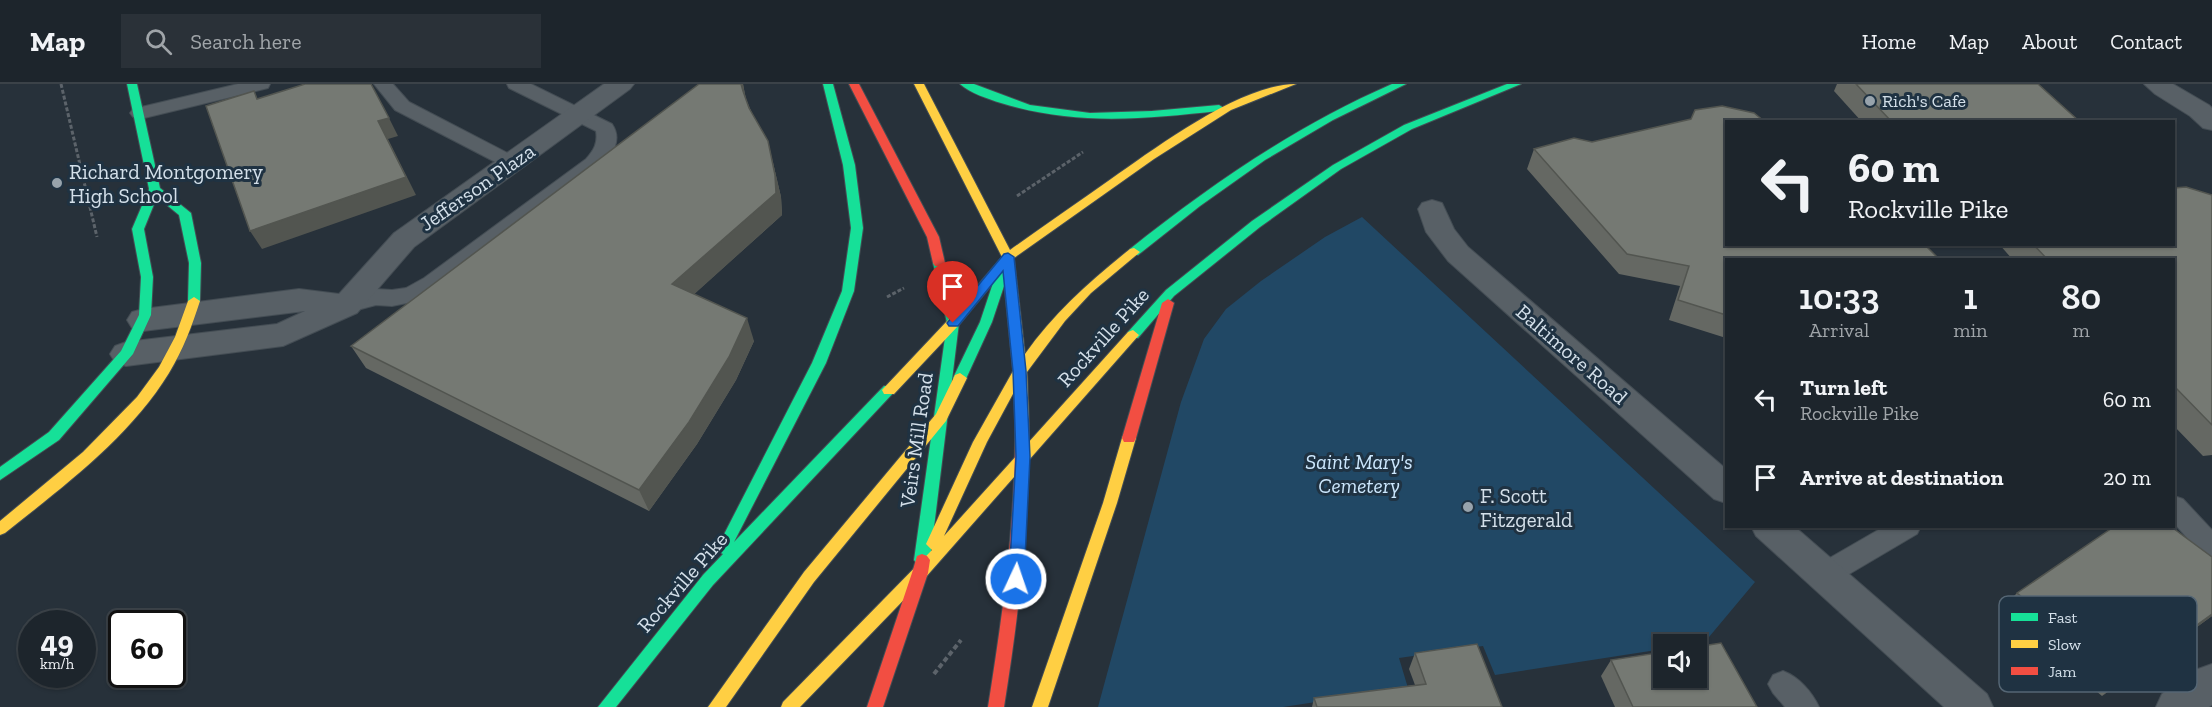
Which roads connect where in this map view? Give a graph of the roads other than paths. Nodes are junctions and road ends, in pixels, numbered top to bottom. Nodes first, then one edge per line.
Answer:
1 (132, 84) edge
2 (261, 84) edge
3 (383, 84) edge
4 (516, 84) edge
5 (621, 84) edge
6 (828, 84) edge
7 (854, 84) edge
8 (919, 84) edge
9 (965, 84) edge
10 (1292, 84) edge
11 (1401, 84) edge
12 (1516, 84) edge
13 (2157, 84) edge
14 (2191, 84) edge
15 (1227, 108) junction
16 (140, 113) junction
17 (578, 116) junction
18 (2210, 116) edge
19 (512, 163) junction
20 (155, 189) junction
21 (1432, 209) dead end
22 (1008, 257) junction
23 (1170, 294) junction
24 (346, 305) junction
25 (189, 314) junction
26 (143, 320) junction
27 (953, 323) junction
28 (176, 349) junction
29 (126, 354) junction
30 (1020, 371) junction
31 (941, 417) junction
32 (1023, 457) junction
33 (0, 474) edge
34 (1721, 476) edge
35 (2175, 507) edge
36 (1771, 528) edge
37 (1904, 528) edge
38 (0, 529) edge
39 (2212, 548) edge
40 (920, 573) junction
41 (1824, 574) junction
42 (708, 580) junction
43 (2212, 682) edge
44 (1784, 684) dead end
45 (606, 707) edge
46 (716, 707) edge
47 (789, 707) edge
48 (875, 707) edge
49 (996, 707) edge
50 (1040, 707) edge
51 (1804, 707) edge
52 (1973, 707) edge
53 (2176, 707) edge

1 - 16 main road
2 - 16 lane
3 - 19 lane
4 - 17 lane
5 - 17 street, Jefferson Plaza
6 - 42 main road
7 - 27 main road, Veirs Mill Road
8 - 22 main road
9 - 15 main road
10 - 15 main road, Rockville Pike
11 - 30 main road
12 - 23 main road, Rockville Pike
13 - 18 street
14 - 18 street
15 - 22 main road, Rockville Pike
16 - 20 main road
17 - 19 street, Jefferson Plaza
17 - 24 lane
19 - 24 street, Jefferson Plaza
20 - 25 main road
20 - 26 main road
21 - 34 street, Baltimore Road
22 - 27 main road, Rockville Pike
22 - 30 main road
22 - 31 main road
23 - 32 main road, Rockville Pike
23 - 50 main road
24 - 25 street
24 - 28 street, Jefferson Plaza
25 - 26 street
25 - 28 main road
26 - 29 main road
27 - 31 main road, Veirs Mill Road
27 - 42 main road, Rockville Pike
28 - 29 street, Jefferson Plaza
28 - 38 main road
29 - 33 main road
30 - 32 main road
30 - 40 main road
31 - 40 main road, Veirs Mill Road
31 - 46 main road
32 - 40 main road, Rockville Pike
32 - 49 main road
35 - 39 lane
36 - 41 street
37 - 41 lane
40 - 47 main road, Rockville Pike
40 - 48 main road, Veirs Mill Road
41 - 52 street
42 - 45 main road, Rockville Pike
43 - 53 street
44 - 51 lane

